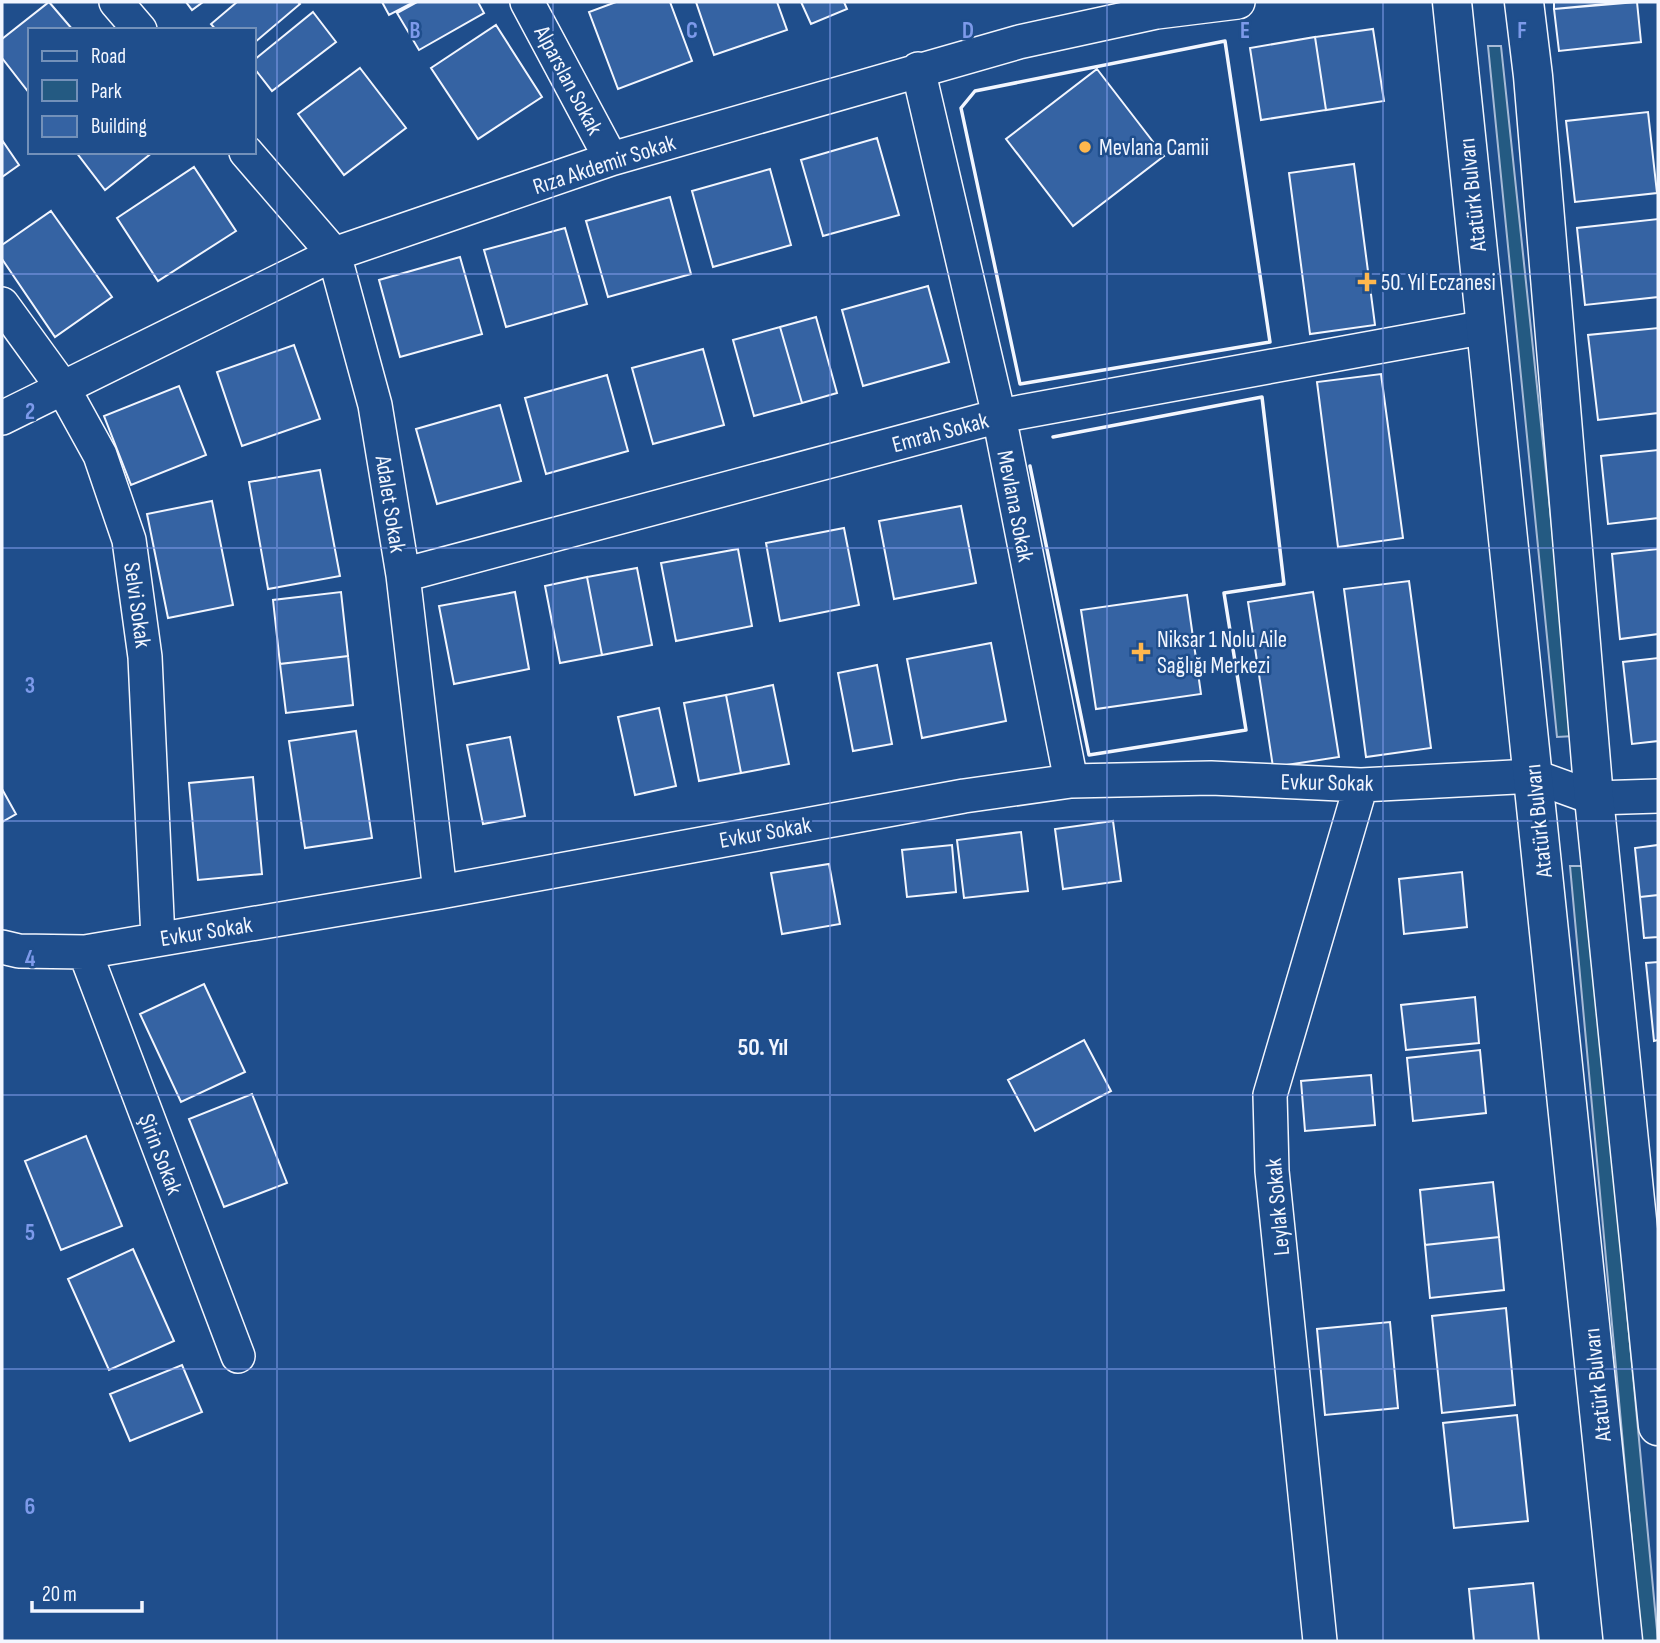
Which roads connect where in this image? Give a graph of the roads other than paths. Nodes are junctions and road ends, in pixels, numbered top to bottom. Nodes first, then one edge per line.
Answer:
1 (116, 2) edge
2 (527, 2) edge
3 (1238, 2) edge
4 (1452, 2) edge
5 (1524, 2) edge
6 (1156, 7) edge
7 (138, 28) edge
8 (918, 69) junction
9 (248, 154) edge
10 (611, 159) junction
11 (334, 254) junction
12 (2, 304) edge
13 (1486, 327) junction
14 (63, 388) junction
15 (999, 416) junction
16 (2, 418) edge
17 (403, 575) junction
18 (1534, 776) junction
19 (1071, 781) junction
20 (1361, 785) junction
21 (1658, 796) edge
22 (1594, 798) junction
23 (440, 892) junction
24 (158, 939) junction
25 (2, 947) edge
26 (85, 952) junction
27 (238, 1356) dead end
28 (1658, 1426) edge
29 (1320, 1641) edge
30 (1623, 1641) edge

1 - 7 street
2 - 10 street, Alparslan Sokak
3 - 6 street, Rıza Akdemir Sokak
4 - 13 main road, Atatürk Bulvarı
5 - 22 main road
6 - 8 street, Rıza Akdemir Sokak
8 - 10 street, Rıza Akdemir Sokak
8 - 15 street, Mevlana Sokak
9 - 11 street, Adalet Sokak
10 - 11 street, Rıza Akdemir Sokak
11 - 14 street, Rıza Akdemir Sokak
11 - 17 street, Adalet Sokak
12 - 14 street, Selvi Sokak
13 - 15 street, Emrah Sokak
13 - 18 main road, Atatürk Bulvarı
14 - 16 street, Rıza Akdemir Sokak
14 - 24 street, Selvi Sokak
15 - 17 street, Emrah Sokak
15 - 19 street, Mevlana Sokak
17 - 23 street, Adalet Sokak
18 - 20 street, Evkur Sokak
18 - 22 street
18 - 30 main road, Atatürk Bulvarı
19 - 20 street, Evkur Sokak
19 - 23 street, Evkur Sokak
20 - 29 street, Leylak Sokak
21 - 22 street
22 - 28 main road
23 - 24 street, Evkur Sokak
24 - 26 street, Evkur Sokak
25 - 26 street, Evkur Sokak
26 - 27 street, Şirin Sokak

